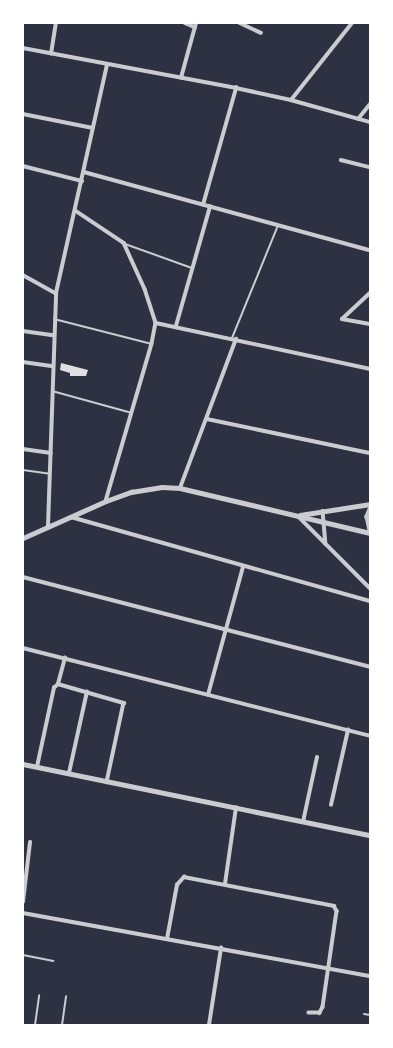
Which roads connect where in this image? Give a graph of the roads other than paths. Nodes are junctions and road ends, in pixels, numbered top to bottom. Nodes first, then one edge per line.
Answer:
1 (56, 23) edge
2 (185, 23) edge
3 (240, 23) edge
4 (352, 23) edge
5 (195, 25) edge
6 (262, 34) dead end
7 (23, 48) edge
8 (51, 54) junction
9 (107, 65) junction
10 (181, 78) junction
11 (236, 88) junction
12 (291, 100) junction
13 (370, 104) edge
14 (23, 114) edge
15 (358, 119) junction
16 (370, 122) edge
17 (94, 128) junction
18 (341, 160) dead end
19 (23, 166) edge
20 (370, 168) edge
21 (84, 172) junction
22 (82, 181) junction
23 (203, 205) junction
24 (210, 207) junction
25 (76, 211) junction
26 (278, 225) junction
27 (124, 244) junction
28 (370, 250) edge
29 (192, 268) junction
30 (23, 275) edge
31 (56, 293) junction
32 (370, 293) edge
33 (54, 319) junction
34 (156, 323) junction
35 (370, 324) edge
36 (176, 326) junction
37 (23, 331) edge
38 (54, 335) junction
39 (232, 338) junction
40 (236, 339) junction
41 (152, 344) junction
42 (23, 362) edge
43 (53, 366) junction
44 (370, 369) edge
45 (52, 391) junction
46 (132, 413) junction
47 (207, 418) junction
48 (23, 449) edge
49 (51, 453) junction
50 (370, 454) edge
51 (23, 470) edge
52 (51, 474) junction
53 (180, 488) junction
54 (106, 501) junction
55 (370, 504) edge
56 (370, 509) edge
57 (323, 511) junction
58 (298, 516) junction
59 (71, 517) junction
60 (324, 522) junction
61 (48, 526) junction
62 (370, 530) edge
63 (370, 533) edge
64 (23, 538) edge
65 (326, 544) junction
66 (243, 567) junction
67 (23, 577) edge
68 (370, 588) edge
69 (370, 602) edge
70 (226, 631) junction
71 (23, 648) edge
72 (65, 658) junction
73 (370, 667) edge
74 (58, 684) junction
75 (87, 692) junction
76 (208, 695) junction
77 (348, 730) junction
78 (370, 736) edge
79 (317, 757) dead end
80 (23, 764) edge
81 (37, 767) junction
82 (69, 774) junction
83 (107, 782) junction
84 (331, 805) dead end
85 (236, 808) junction
86 (303, 822) junction
87 (370, 835) edge
88 (30, 842) dead end
89 (225, 884) junction
90 (23, 902) edge
91 (23, 913) edge
92 (167, 939) junction
93 (221, 948) junction
94 (23, 955) edge
95 (53, 961) dead end
96 (327, 968) junction
97 (370, 976) edge
98 (39, 995) dead end
99 (66, 996) dead end
100 (309, 1013) dead end
101 (364, 1014) dead end
102 (370, 1015) edge
103 (36, 1025) edge
104 (62, 1025) edge
105 (209, 1025) edge

1 - 8 street
2 - 5 street
3 - 6 street
4 - 12 street
5 - 10 street
7 - 8 street
8 - 9 street
9 - 10 street
9 - 17 street
10 - 11 street
11 - 12 street
11 - 23 street
12 - 15 street
13 - 15 street
14 - 17 street
15 - 16 street
17 - 21 street
18 - 20 street
19 - 22 street
21 - 22 street
21 - 23 street
22 - 25 street
23 - 24 street
24 - 26 street
24 - 29 street
25 - 27 street
25 - 31 street
26 - 28 street
26 - 39 lane
27 - 29 lane
27 - 34 street
29 - 36 street
30 - 31 street
31 - 33 street
32 - 35 street
33 - 38 street
33 - 41 lane
34 - 36 street
34 - 41 street
36 - 39 street
37 - 38 street
38 - 43 street
39 - 40 street
40 - 44 street
40 - 47 street
41 - 46 street
42 - 43 street
43 - 45 street
45 - 46 lane
45 - 49 street
46 - 54 street
47 - 50 street
47 - 53 street
48 - 49 street
49 - 52 street
51 - 52 lane
52 - 61 street
53 - 54 street
53 - 58 street
54 - 59 street
55 - 57 street
56 - 62 street
57 - 58 street
57 - 60 street
58 - 60 street
58 - 65 street
59 - 61 street
59 - 66 street
60 - 63 street
60 - 65 street
61 - 64 street
65 - 68 street
66 - 69 street
66 - 70 street
67 - 70 street
70 - 73 street
70 - 76 street
71 - 72 street
72 - 74 street
72 - 76 street
74 - 75 street
74 - 81 street
75 - 82 street
75 - 83 street
76 - 77 street
77 - 78 street
77 - 84 street
79 - 86 street
80 - 81 street
81 - 82 street
82 - 83 street
83 - 85 street
85 - 86 street
85 - 89 street
86 - 87 street
88 - 90 street
89 - 92 street
89 - 96 street
91 - 92 street
92 - 93 street
93 - 96 street
93 - 105 street
94 - 95 lane
96 - 97 street
96 - 100 street
98 - 103 lane
99 - 104 lane
101 - 102 lane

